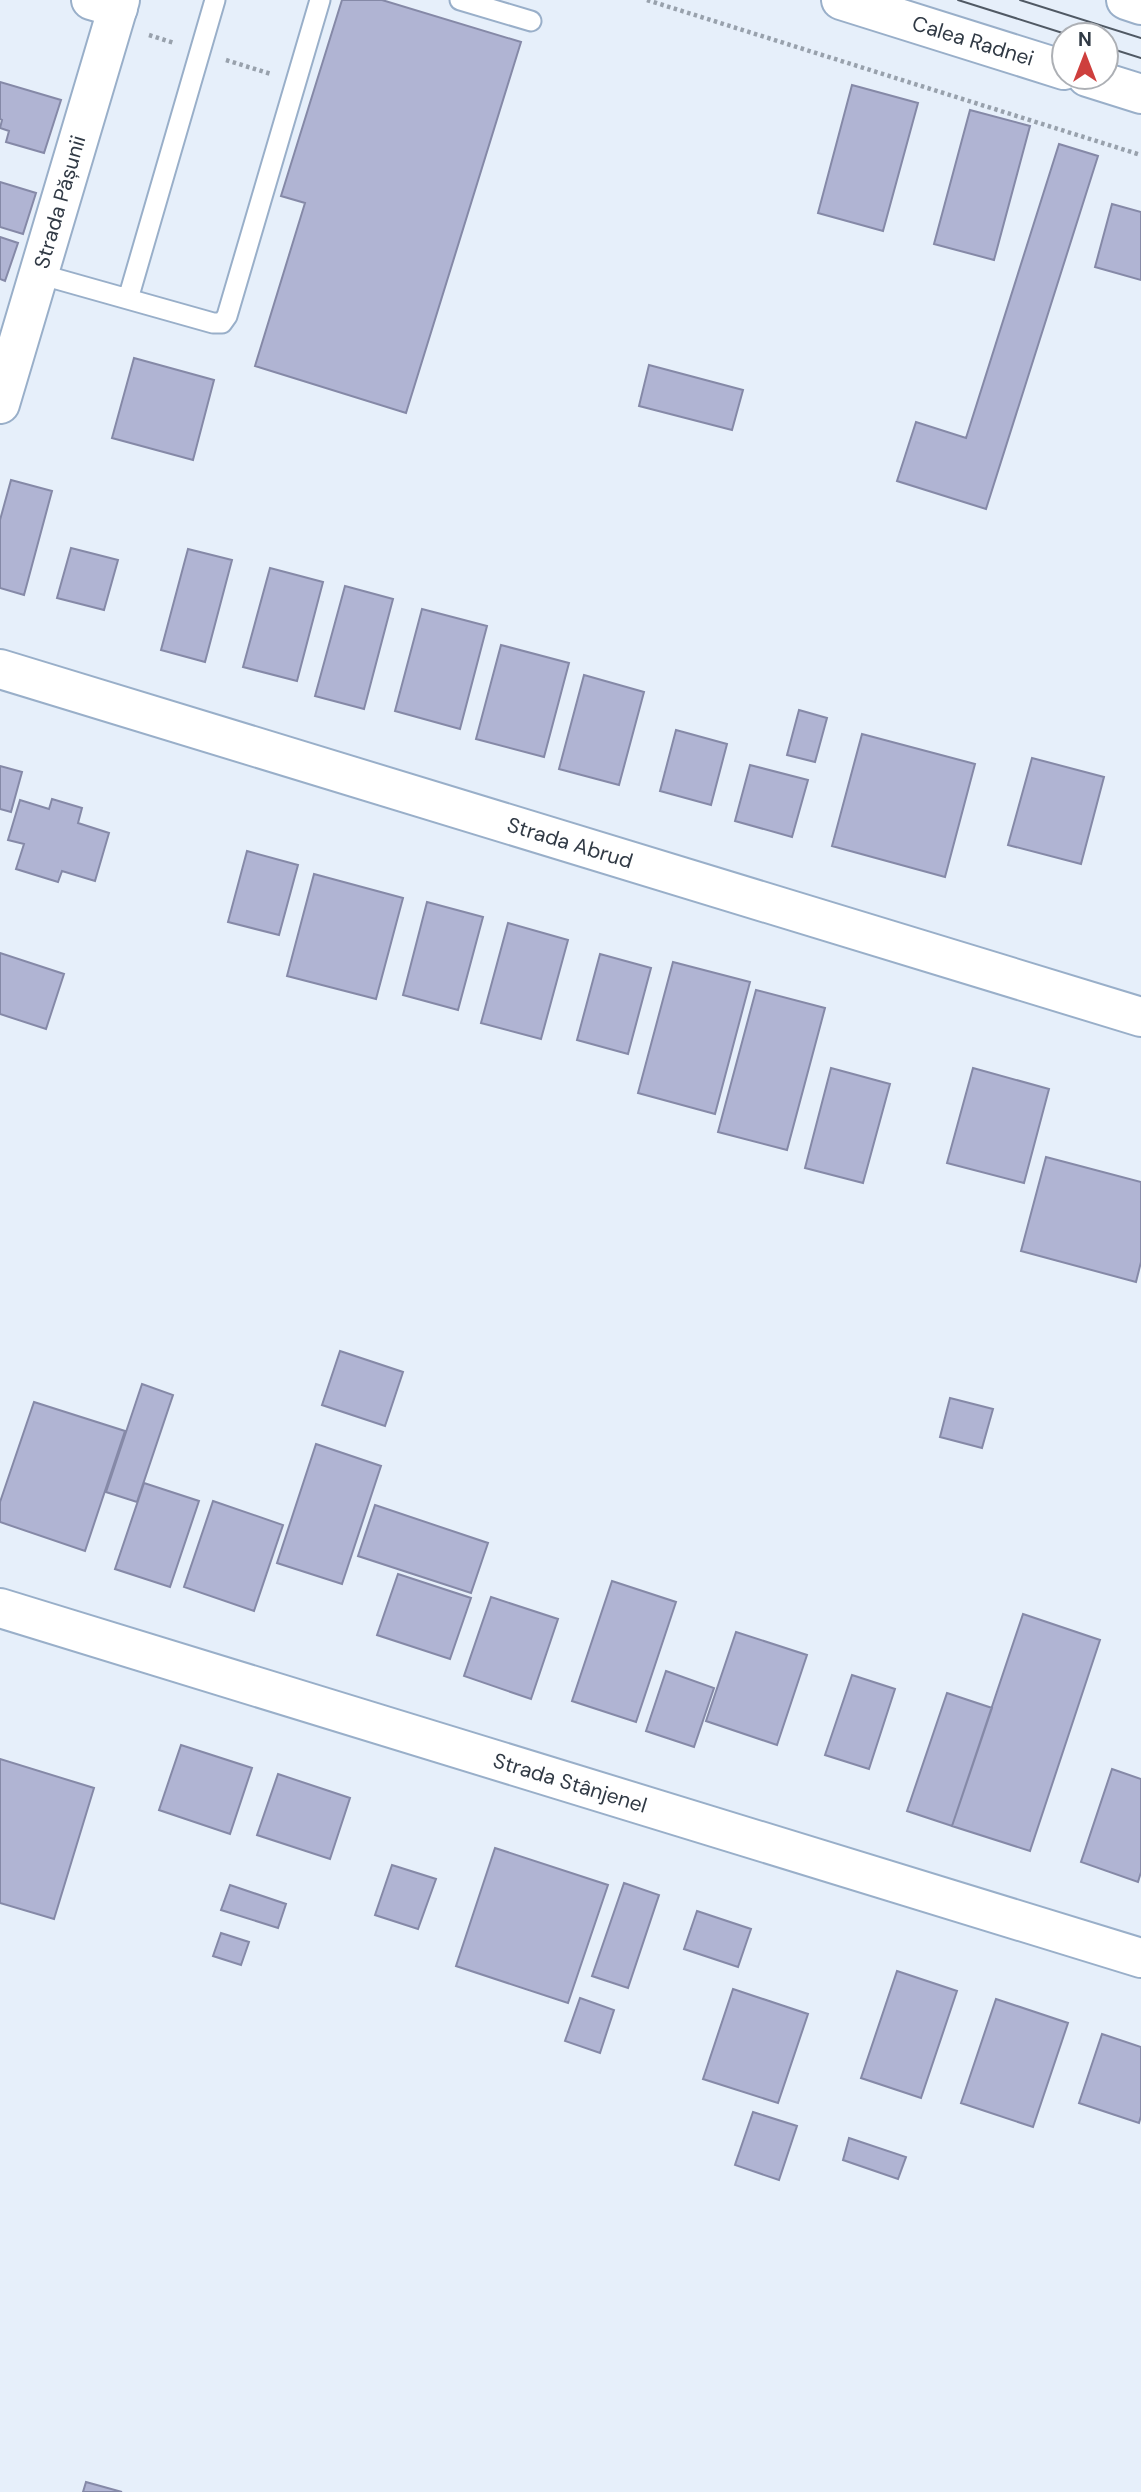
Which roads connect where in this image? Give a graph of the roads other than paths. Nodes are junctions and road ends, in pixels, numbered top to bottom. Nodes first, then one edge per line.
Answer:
1 (215, 0) edge
2 (320, 0) edge
3 (460, 0) edge
4 (841, 0) edge
5 (1126, 0) edge
6 (110, 3) edge
7 (1141, 5) edge
8 (531, 21) dead end
9 (1050, 66) edge
10 (1120, 87) edge
11 (1141, 94) edge
12 (39, 274) junction
13 (128, 299) junction
14 (0, 404) edge
15 (0, 669) edge
16 (1141, 1017) edge
17 (0, 1608) edge
18 (1141, 1958) edge

1 - 13 lane
2 - 13 lane
3 - 8 lane
4 - 9 street, Calea Radnei
5 - 7 street
6 - 12 street, Strada Pășunii
10 - 11 street
12 - 13 lane
12 - 14 street, Strada Pășunii
15 - 16 street, Strada Abrud
17 - 18 street, Strada Stânjenel

